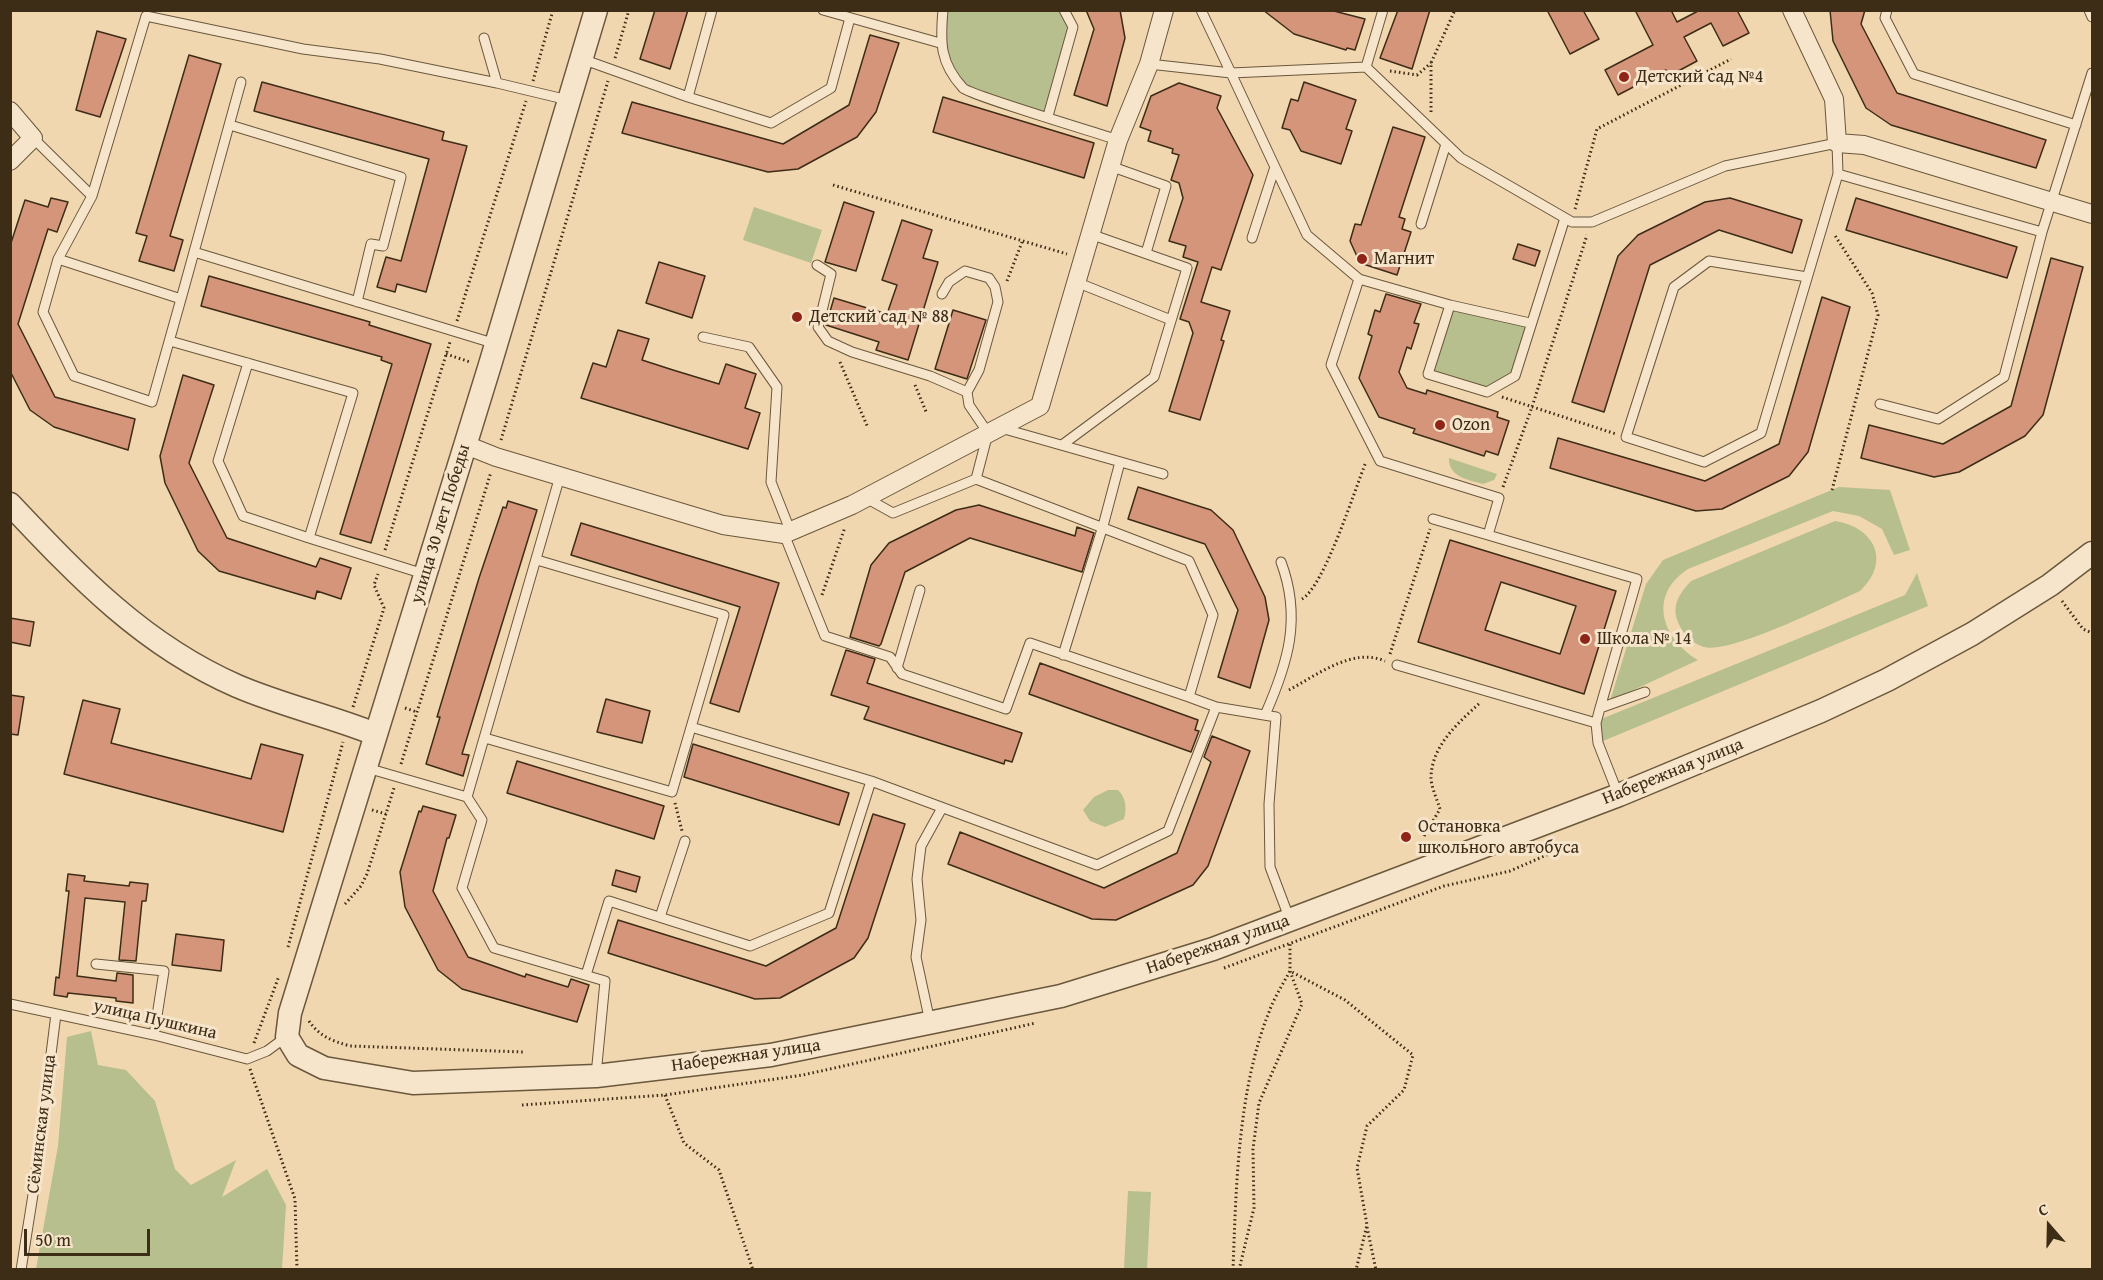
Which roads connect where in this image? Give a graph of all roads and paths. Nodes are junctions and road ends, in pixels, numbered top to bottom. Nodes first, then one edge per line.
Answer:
1 (554, 10) edge
2 (596, 10) edge
3 (712, 10) edge
4 (823, 10) edge
5 (943, 10) edge
6 (1064, 10) edge
7 (1164, 10) edge
8 (1201, 10) edge
9 (1383, 10) edge
10 (1455, 10) edge
11 (1792, 10) edge
12 (1887, 10) edge
13 (2089, 10) edge
14 (145, 13) edge
15 (2092, 17) edge
16 (850, 18) junction
17 (484, 38) dead end
18 (940, 43) junction
19 (582, 58) junction
20 (1731, 59) dead end
21 (1431, 63) junction
22 (1149, 64) junction
23 (1366, 67) junction
24 (1231, 73) junction
25 (2092, 73) edge
26 (241, 82) dead end
27 (497, 83) junction
28 (530, 89) junction
29 (688, 97) junction
30 (568, 100) junction
31 (10, 111) edge
32 (1047, 116) junction
33 (230, 125) junction
34 (2076, 125) junction
35 (1431, 129) junction
36 (33, 138) junction
37 (1118, 140) junction
38 (1837, 143) junction
39 (1446, 144) junction
40 (10, 161) edge
41 (1110, 166) junction
42 (1275, 167) junction
43 (1838, 174) junction
44 (833, 185) dead end
45 (92, 196) junction
46 (2052, 202) junction
47 (2092, 214) edge
48 (1824, 219) junction
49 (1568, 220) junction
50 (1592, 222) junction
51 (1421, 224) dead end
52 (2042, 232) junction
53 (1090, 234) junction
54 (1252, 238) dead end
55 (1022, 242) junction
56 (194, 252) junction
57 (1146, 254) junction
58 (58, 259) junction
59 (1083, 260) junction
60 (817, 265) dead end
61 (1807, 277) junction
62 (1359, 279) junction
63 (1076, 282) junction
64 (942, 294) dead end
65 (182, 299) junction
66 (357, 302) junction
67 (998, 302) junction
68 (1450, 305) junction
69 (1171, 320) junction
70 (1530, 323) junction
71 (704, 337) dead end
72 (170, 341) junction
73 (833, 343) junction
74 (496, 344) junction
75 (248, 363) junction
76 (909, 369) junction
77 (967, 392) junction
78 (1496, 395) dead end
79 (1880, 404) dead end
80 (1532, 407) junction
81 (927, 414) dead end
82 (868, 428) dead end
83 (994, 430) junction
84 (1626, 437) junction
85 (466, 445) junction
86 (1062, 445) junction
87 (1373, 445) junction
88 (1120, 462) junction
89 (1163, 474) dead end
90 (560, 476) junction
91 (976, 479) junction
92 (1832, 490) dead end
93 (1499, 498) junction
94 (859, 501) junction
95 (10, 504) edge
96 (1433, 519) joint
97 (1103, 526) junction
98 (787, 532) junction
99 (1488, 535) junction
100 (309, 538) junction
101 (2092, 553) edge
102 (537, 560) junction
103 (1281, 562) dead end
104 (426, 574) junction
105 (374, 585) dead end
106 (2050, 585) junction
107 (920, 590) dead end
108 (1292, 604) junction
109 (815, 616) junction
110 (2092, 633) edge
111 (1063, 655) junction
112 (1397, 665) dead end
113 (897, 668) junction
114 (1645, 692) dead end
115 (1490, 694) junction
116 (1189, 697) junction
117 (1272, 699) junction
118 (1216, 707) junction
119 (1600, 708) junction
120 (1265, 715) junction
121 (348, 723) junction
122 (1596, 723) junction
123 (691, 727) junction
124 (375, 734) junction
125 (485, 738) junction
126 (364, 768) junction
127 (871, 781) junction
128 (672, 792) junction
129 (1619, 795) junction
130 (467, 797) junction
131 (942, 808) junction
132 (1424, 836) dead end
133 (685, 841) joint
134 (1558, 850) dead end
135 (1444, 886) dead end
136 (660, 917) junction
137 (1290, 920) junction
138 (286, 955) dead end
139 (96, 964) dead end
140 (283, 967) dead end
141 (1290, 971) junction
142 (586, 975) junction
143 (10, 1004) edge
144 (56, 1014) junction
145 (931, 1024) junction
146 (154, 1035) junction
147 (287, 1037) junction
148 (330, 1040) dead end
149 (524, 1052) dead end
150 (247, 1059) junction
151 (596, 1076) junction
152 (665, 1095) dead end
153 (1367, 1225) junction
154 (21, 1269) edge
155 (297, 1269) edge
156 (753, 1269) edge
157 (1233, 1269) edge
158 (1239, 1269) edge
159 (1356, 1269) edge
160 (1376, 1269) edge

1 - 28 path
2 - 19 street, улица 30 лет Победы
3 - 29 lane
4 - 16 lane
5 - 18 lane
6 - 32 lane
7 - 22 street
8 - 24 lane
9 - 23 lane
10 - 21 path
11 - 38 street
12 - 34 lane
13 - 15 lane
14 - 27 lane
14 - 45 lane
16 - 18 lane
16 - 29 lane
17 - 27 lane
18 - 32 lane
19 - 29 lane
19 - 30 street, улица 30 лет Победы
20 - 49 path
21 - 23 path
21 - 35 path
22 - 24 lane
22 - 37 street
23 - 24 lane
23 - 35 lane
24 - 42 lane
25 - 34 lane
26 - 33 lane
27 - 28 lane
28 - 30 lane
30 - 74 street, улица 30 лет Победы
31 - 36 street
32 - 37 lane
33 - 56 lane
33 - 66 lane
34 - 46 lane
35 - 39 lane
36 - 40 street
36 - 45 lane
37 - 41 street
38 - 43 lane
38 - 46 street
38 - 50 lane
39 - 49 lane
39 - 51 lane
41 - 53 street
41 - 57 lane
42 - 54 lane
42 - 62 lane
43 - 48 lane
43 - 52 lane
44 - 55 path
45 - 58 lane
46 - 47 street
46 - 52 lane
48 - 61 lane
48 - 92 path
49 - 50 lane
49 - 70 lane
50 - 80 path
52 - 79 lane
53 - 57 lane
53 - 59 street
55 - 59 path
55 - 67 path
56 - 65 lane
56 - 66 lane
57 - 69 lane
58 - 65 lane
58 - 72 lane
59 - 63 street
60 - 73 lane
61 - 84 lane
61 - 84 lane
62 - 68 lane
62 - 87 lane
63 - 69 lane
63 - 83 street
64 - 67 lane
65 - 72 lane
66 - 74 lane
67 - 77 lane
68 - 70 lane
68 - 70 lane
69 - 86 lane
71 - 98 lane
72 - 75 lane
73 - 76 lane
73 - 82 path
74 - 85 street, улица 30 лет Победы
75 - 100 lane
75 - 100 lane
76 - 77 lane
76 - 81 path
77 - 83 lane
78 - 80 path
80 - 84 path
80 - 93 path
83 - 86 lane
83 - 91 lane
83 - 94 street
85 - 90 street
85 - 104 street, улица 30 лет Победы
86 - 88 lane
87 - 93 lane
87 - 108 path
88 - 89 lane
88 - 97 lane
90 - 98 street
90 - 102 lane
91 - 94 lane
91 - 97 lane
93 - 99 lane
94 - 98 street
94 - 109 path
95 - 121 street
96 - 99 lane
96 - 117 path
97 - 111 lane
97 - 116 lane
98 - 109 lane
99 - 119 lane
100 - 104 lane
101 - 106 street, Набережная улица
102 - 123 lane
102 - 125 lane
103 - 108 lane
104 - 124 street, улица 30 лет Победы
105 - 121 path
106 - 110 path
106 - 129 street, Набережная улица
107 - 113 lane
108 - 117 lane
109 - 113 lane
111 - 113 lane
111 - 116 lane
112 - 115 lane
114 - 119 lane
115 - 122 lane
115 - 132 path
116 - 118 lane
117 - 120 lane
118 - 120 lane
118 - 131 lane
119 - 122 lane
120 - 137 lane
121 - 124 street
121 - 138 path
122 - 129 lane
123 - 127 lane
123 - 128 lane
124 - 126 street, улица 30 лет Победы
125 - 128 lane
125 - 130 lane
126 - 130 lane
126 - 147 street, улица 30 лет Победы
127 - 131 lane
127 - 136 lane
128 - 133 path
129 - 137 street, Набережная улица
130 - 142 lane
131 - 145 lane
133 - 136 lane
134 - 135 path
136 - 142 lane
137 - 141 path
137 - 145 street, Набережная улица
139 - 146 lane
140 - 150 path
141 - 153 path
141 - 157 path
141 - 158 path
142 - 151 lane
143 - 144 lane, улица Пушкина
144 - 146 lane, улица Пушкина
144 - 154 lane, Сёминская улица
145 - 151 street, Набережная улица
146 - 150 lane, улица Пушкина
147 - 150 lane
147 - 151 street, Набережная улица
148 - 149 path
150 - 155 path
152 - 156 path
153 - 159 path
153 - 160 path

